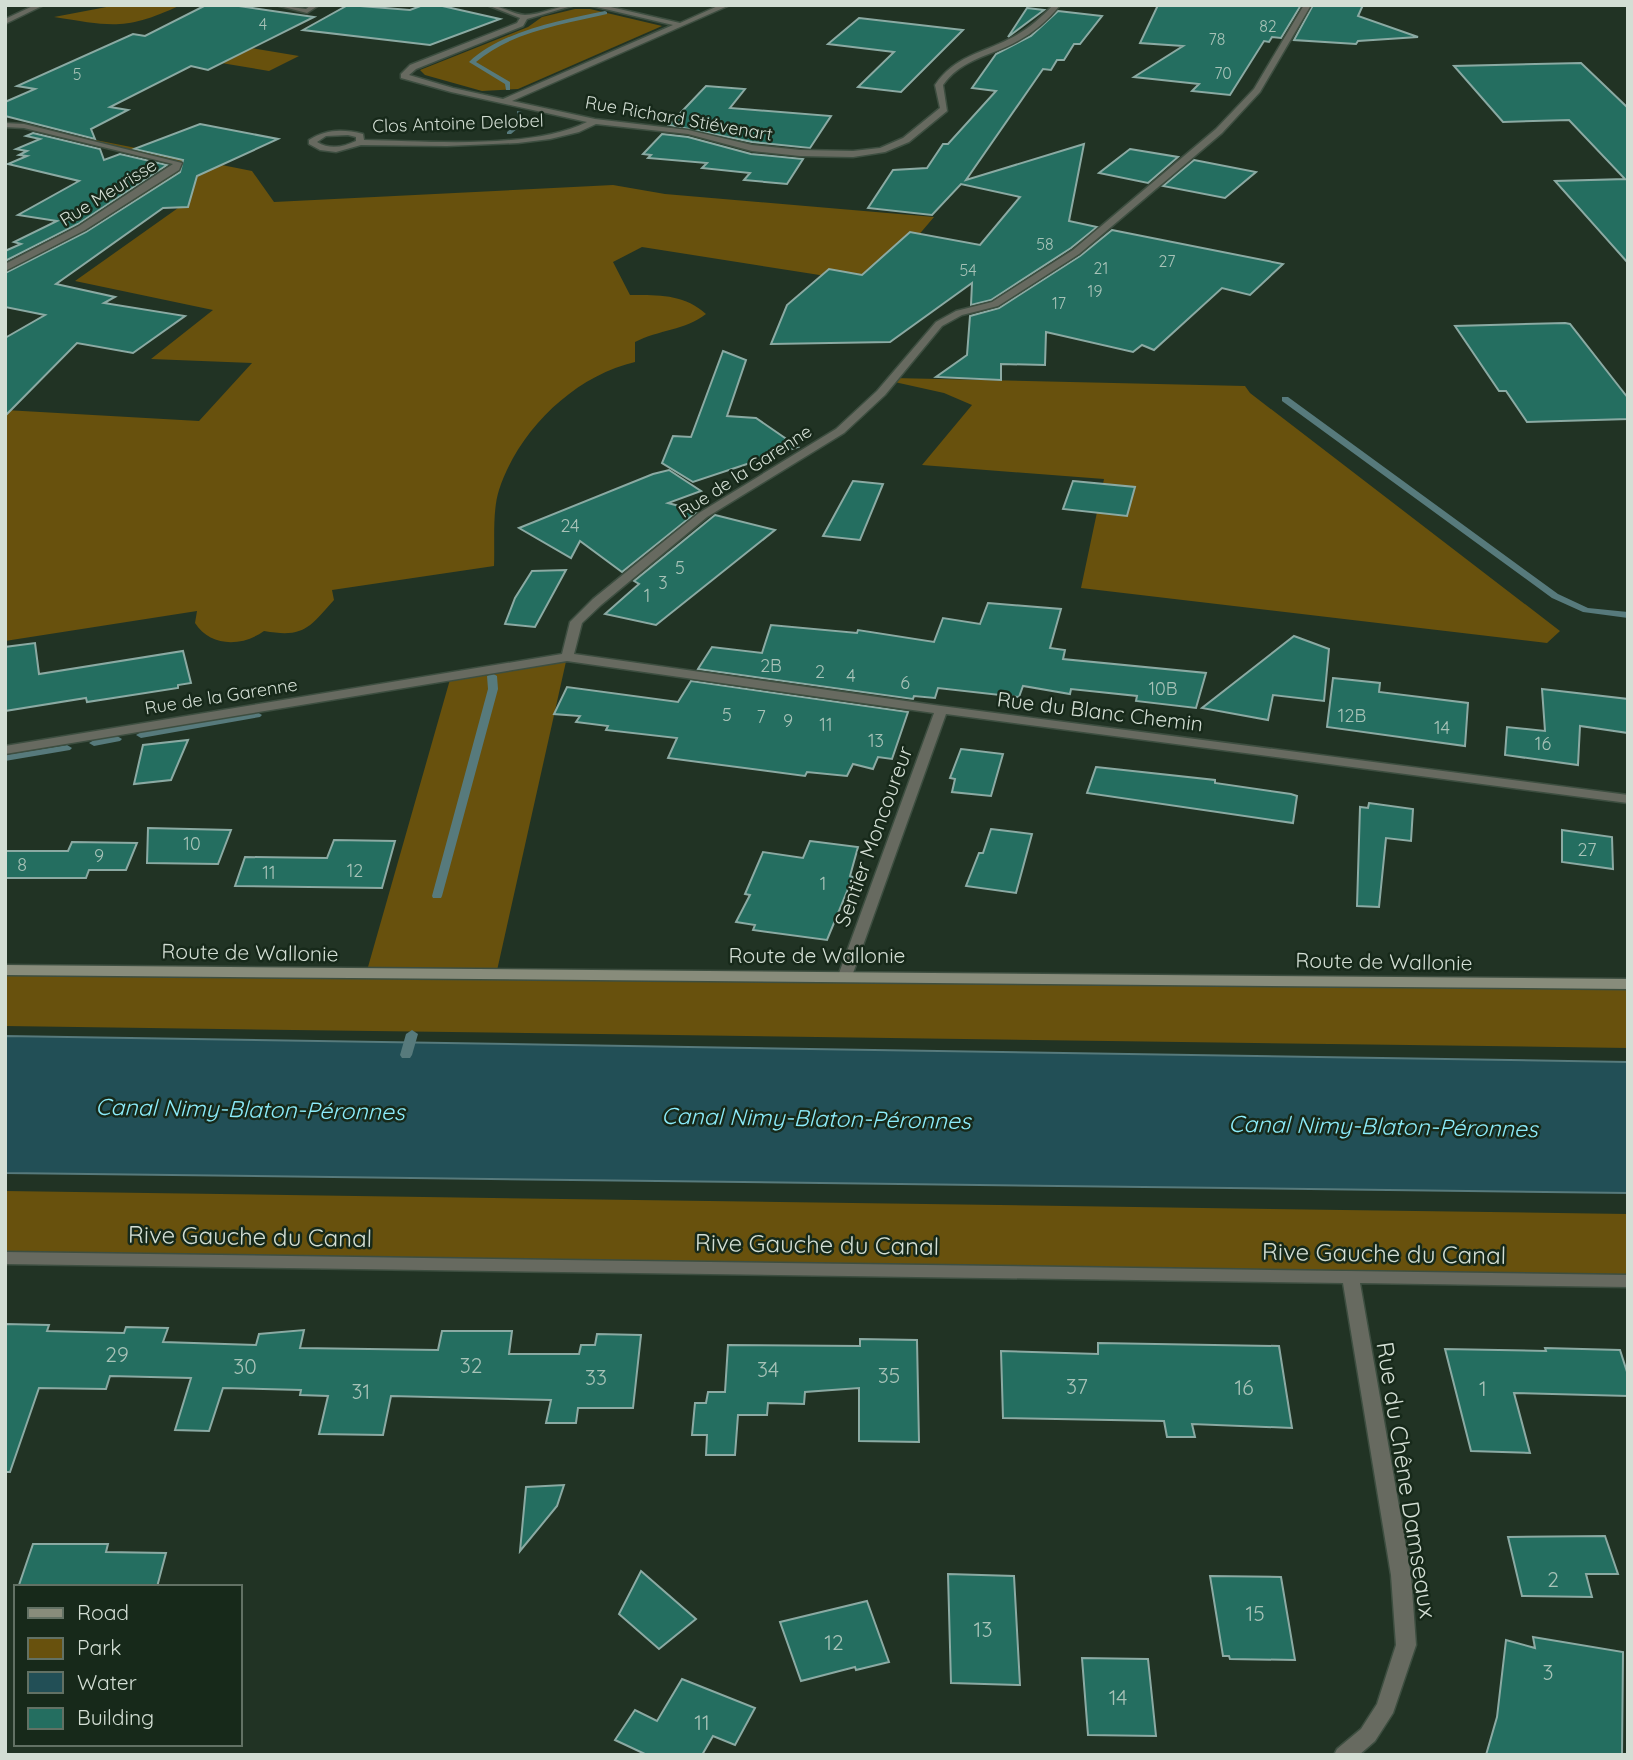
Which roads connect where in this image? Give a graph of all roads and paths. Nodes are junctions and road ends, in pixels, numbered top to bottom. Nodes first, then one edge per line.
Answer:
1 (41, 5) edge
2 (279, 5) edge
3 (316, 5) edge
4 (490, 5) edge
5 (572, 5) edge
6 (591, 5) edge
7 (727, 5) edge
8 (1058, 5) edge
9 (1308, 5) edge
10 (524, 17) junction
11 (5, 22) edge
12 (681, 25) junction
13 (503, 102) junction
14 (595, 121) junction
15 (5, 125) edge
16 (360, 142) junction
17 (5, 268) edge
18 (568, 657) junction
19 (941, 710) junction
20 (5, 750) edge
21 (1628, 799) edge
22 (5, 970) edge
23 (845, 976) junction
24 (1628, 984) edge
25 (5, 1258) edge
26 (1350, 1278) junction
27 (1628, 1281) edge
28 (1344, 1755) edge

1 - 11 street
2 - 3 street
4 - 10 street
5 - 10 street
6 - 12 street
7 - 12 street
8 - 14 street, Rue Richard Stiévenart
9 - 18 street, Rue de la Garenne
10 - 13 street, Rue Richard Stiévenart
12 - 13 street
13 - 14 street, Rue Richard Stiévenart
14 - 16 street, Clos Antoine Delobel
15 - 17 street, Rue Meurisse
16 - 16 street, Clos Antoine Delobel
18 - 19 street, Rue du Blanc Chemin
18 - 20 street, Rue de la Garenne
19 - 21 street, Rue du Blanc Chemin
19 - 23 street, Sentier Moncoureur
22 - 23 main road, Route de Wallonie
23 - 24 main road, Route de Wallonie
25 - 26 street, Rive Gauche du Canal
26 - 27 street, Rive Gauche du Canal
26 - 28 street, Rue du Chêne Damseaux

